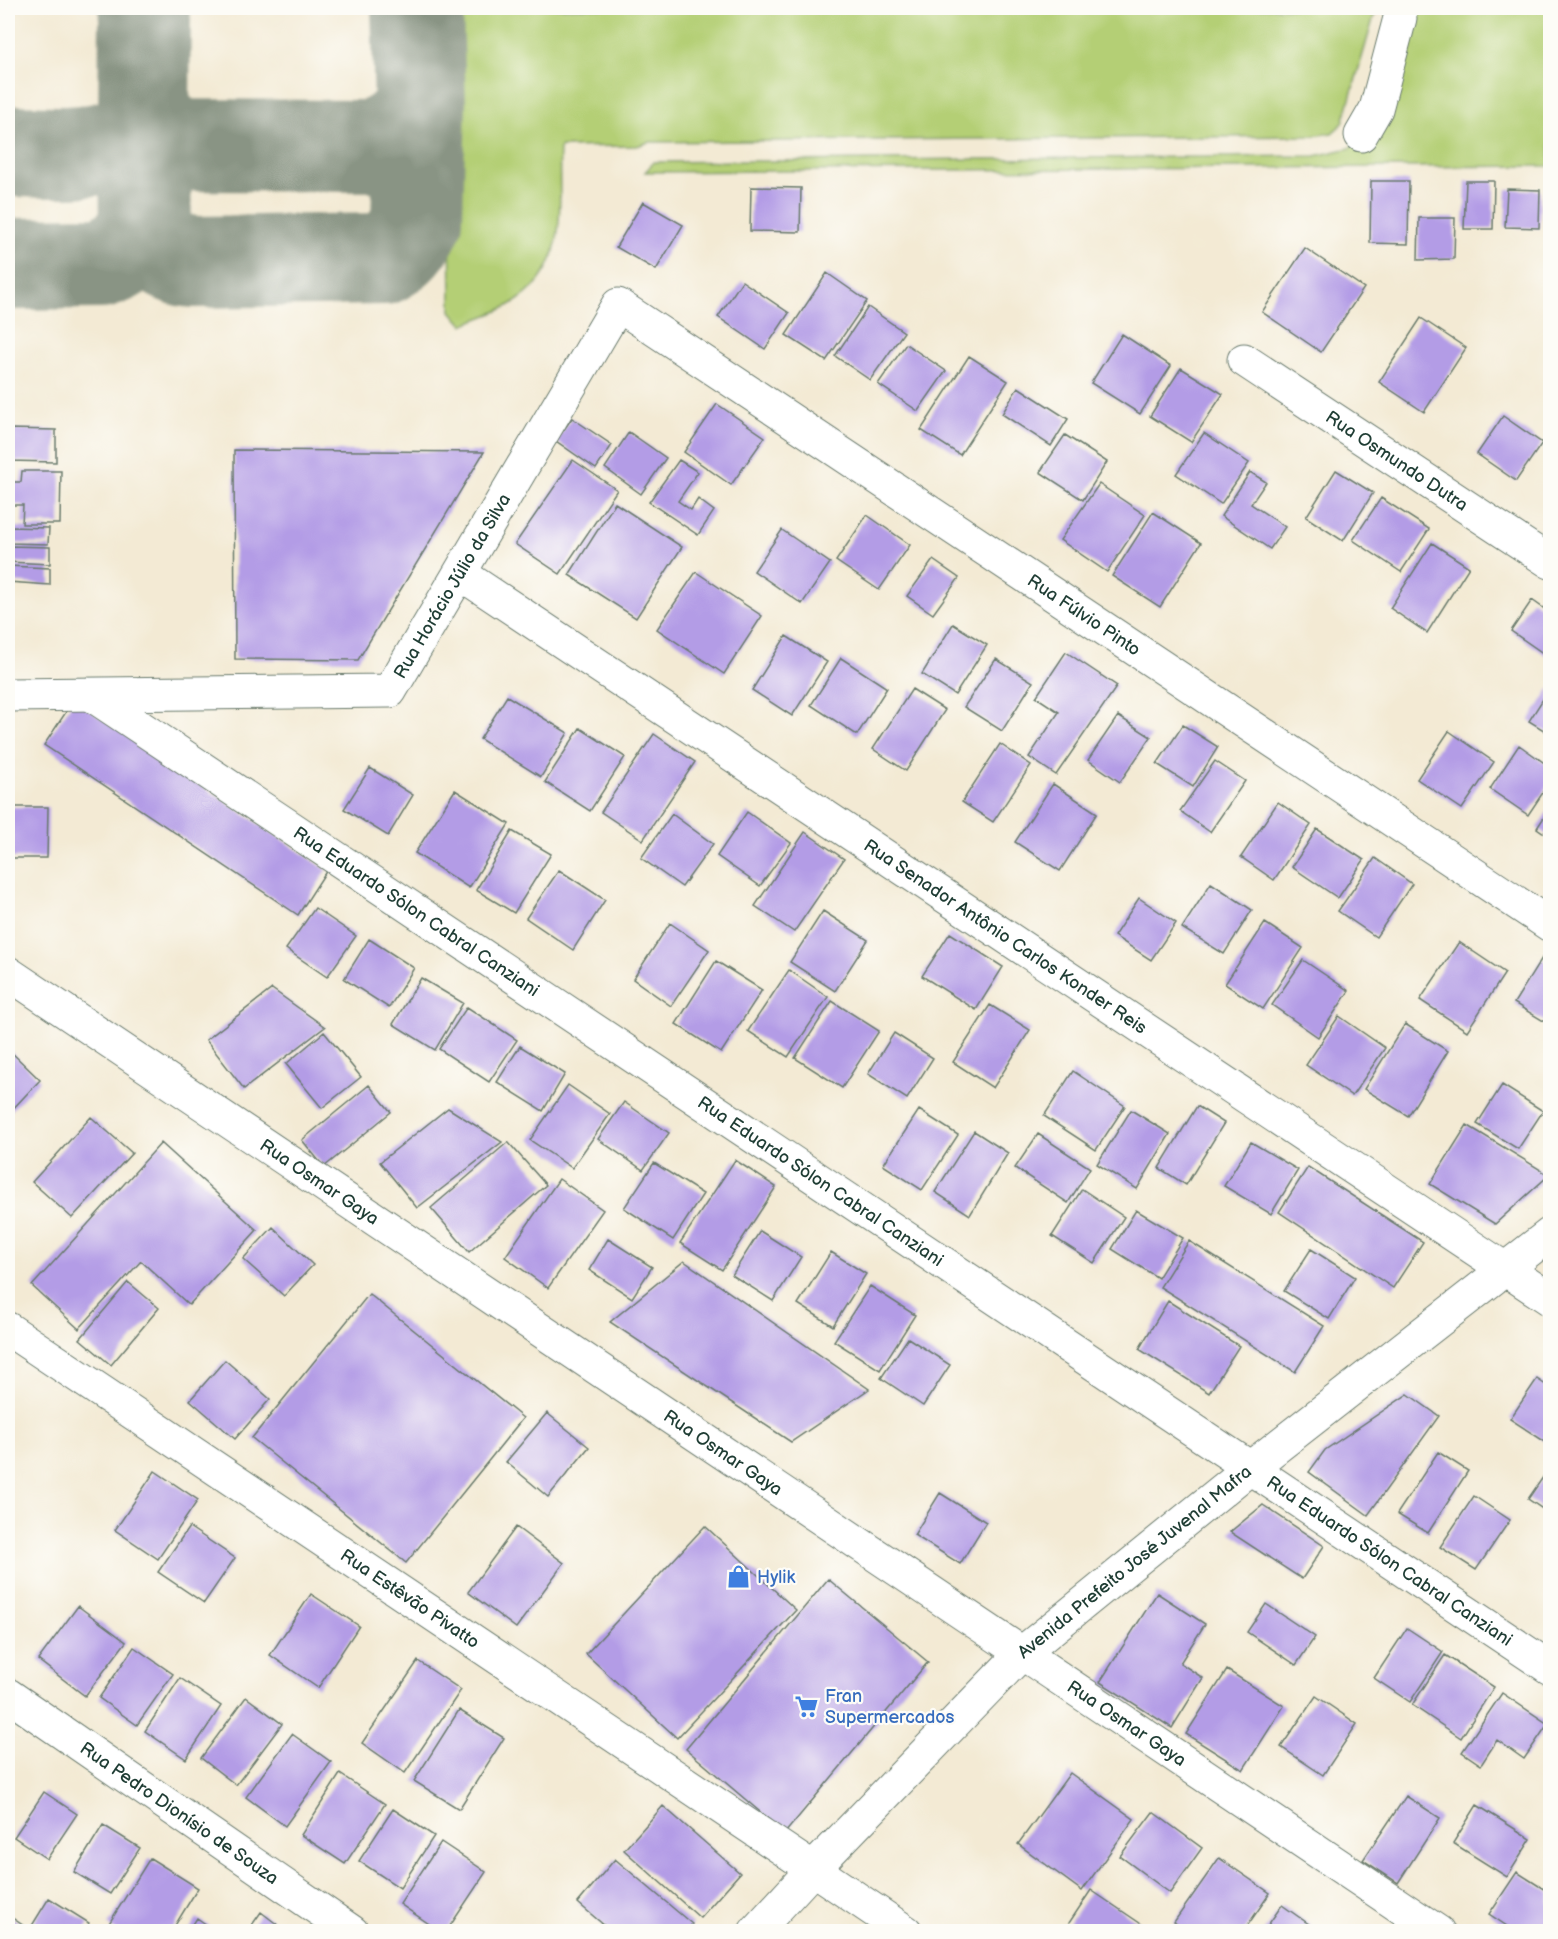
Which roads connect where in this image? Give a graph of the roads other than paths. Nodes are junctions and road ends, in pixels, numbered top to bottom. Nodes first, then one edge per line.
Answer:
1 (1400, 18) dead end
2 (1361, 135) dead end
3 (618, 306) joint
4 (1244, 360) dead end
5 (1551, 562) edge
6 (461, 574) junction
7 (8, 695) edge
8 (92, 695) junction
9 (1551, 925) edge
10 (8, 973) edge
11 (1551, 1234) edge
12 (1506, 1269) junction
13 (1551, 1299) edge
14 (8, 1329) edge
15 (1250, 1468) junction
16 (1022, 1653) junction
17 (1551, 1668) edge
18 (8, 1695) edge
19 (813, 1869) junction
20 (352, 1932) edge
21 (755, 1932) edge
22 (906, 1932) edge
23 (1438, 1932) edge

1 - 2 street
3 - 6 street, Rua Horácio Júlio da Silva
3 - 9 street, Rua Fúlvio Pinto
4 - 5 street, Rua Osmundo Dutra
6 - 8 street, Rua Horácio Júlio da Silva
6 - 12 street, Rua Senador Antônio Carlos Konder Reis
7 - 8 street, Rua Horácio Júlio da Silva
8 - 15 street, Rua Eduardo Sólon Cabral Canziani
10 - 16 street, Rua Osmar Gaya
11 - 12 street, Avenida Prefeito José Juvenal Mafra
12 - 13 street, Rua Senador Antônio Carlos Konder Reis
12 - 15 street, Avenida Prefeito José Juvenal Mafra
14 - 19 street, Rua Estêvão Pivatto
15 - 16 street, Avenida Prefeito José Juvenal Mafra
15 - 17 street, Rua Eduardo Sólon Cabral Canziani
16 - 19 street, Avenida Prefeito José Juvenal Mafra
16 - 23 street, Rua Osmar Gaya
18 - 20 street, Rua Pedro Dionísio de Souza
19 - 21 street, Avenida Prefeito José Juvenal Mafra
19 - 22 street, Rua Estêvão Pivatto

